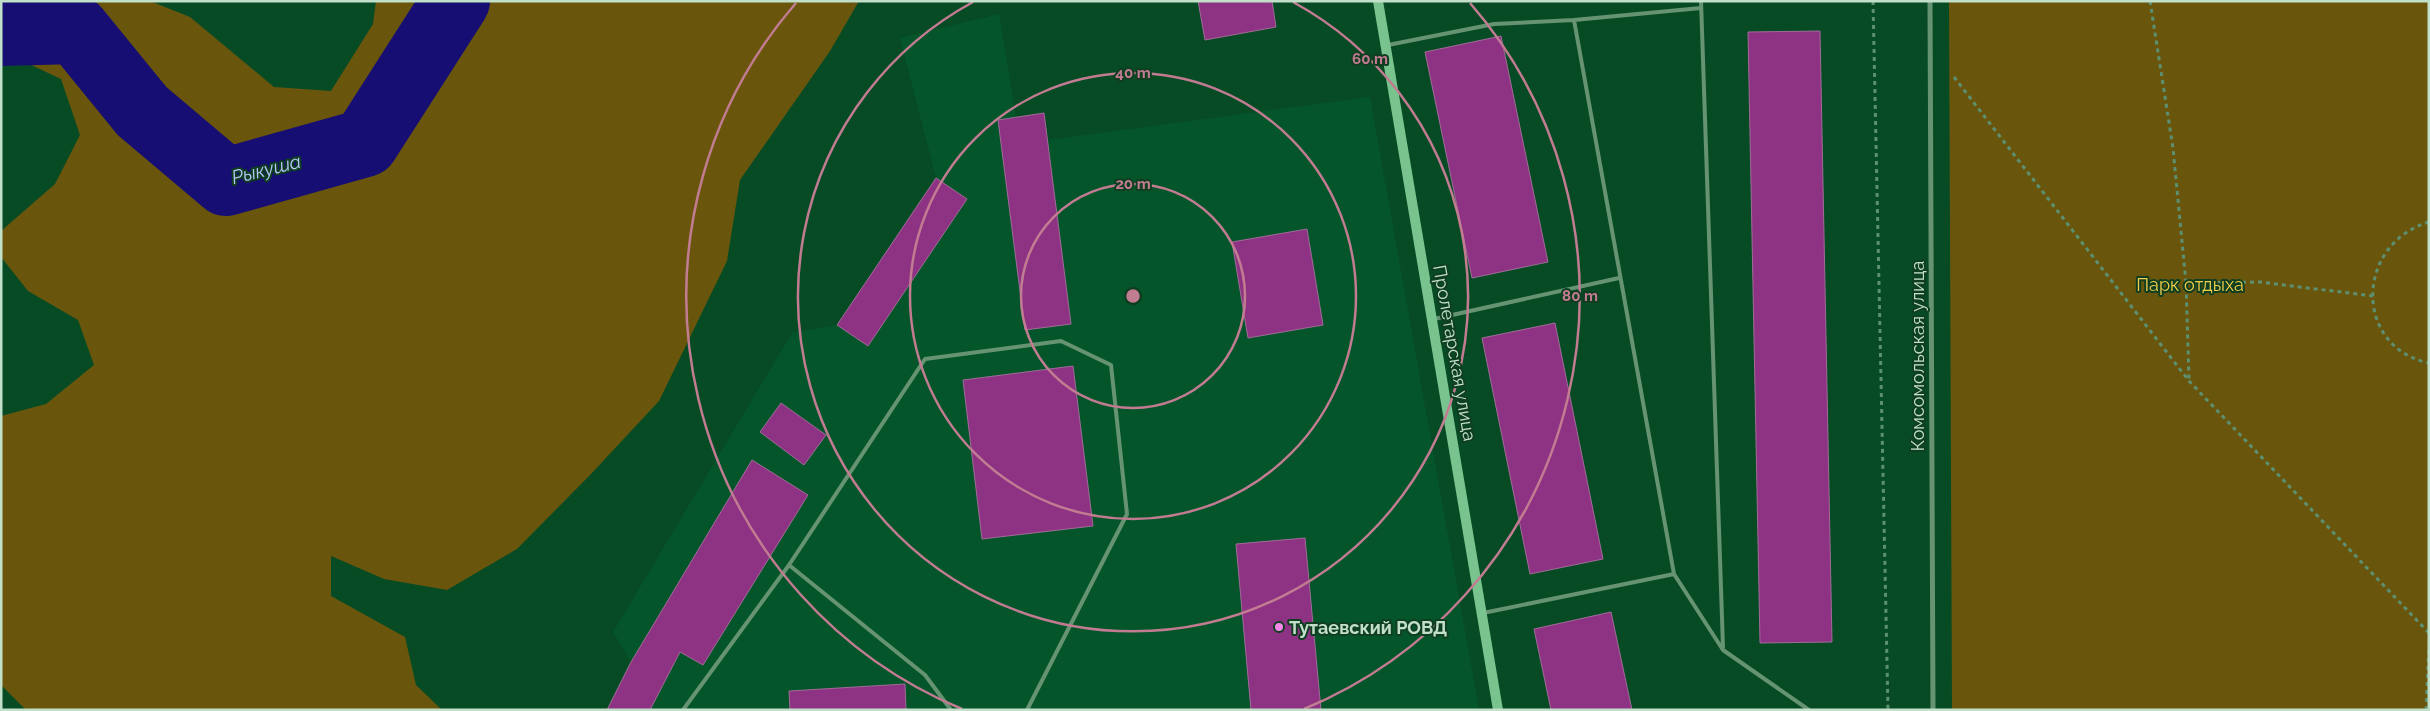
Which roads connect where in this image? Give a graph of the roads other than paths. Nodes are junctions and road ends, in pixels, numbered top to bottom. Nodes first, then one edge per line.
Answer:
1 (1378, 1) edge
2 (1701, 1) edge
3 (1930, 1) edge
4 (1701, 8) junction
5 (1574, 20) junction
6 (1385, 45) junction
7 (1619, 278) junction
8 (1433, 319) junction
9 (789, 565) junction
10 (1674, 574) junction
11 (1483, 613) junction
12 (1723, 650) junction
13 (683, 710) edge
14 (951, 710) edge
15 (1027, 710) edge
16 (1498, 710) edge
17 (1809, 710) edge
18 (1933, 710) edge

1 - 6 street, Пролетарская улица
2 - 4 lane
3 - 18 street, Комсомольская улица
4 - 5 lane
4 - 12 lane
5 - 6 lane
5 - 7 lane
6 - 8 street, Пролетарская улица
7 - 8 lane
7 - 10 lane
8 - 11 street, Пролетарская улица
9 - 13 lane
9 - 14 lane
9 - 15 lane
10 - 11 lane
10 - 12 lane
11 - 16 street, Пролетарская улица
12 - 17 lane

